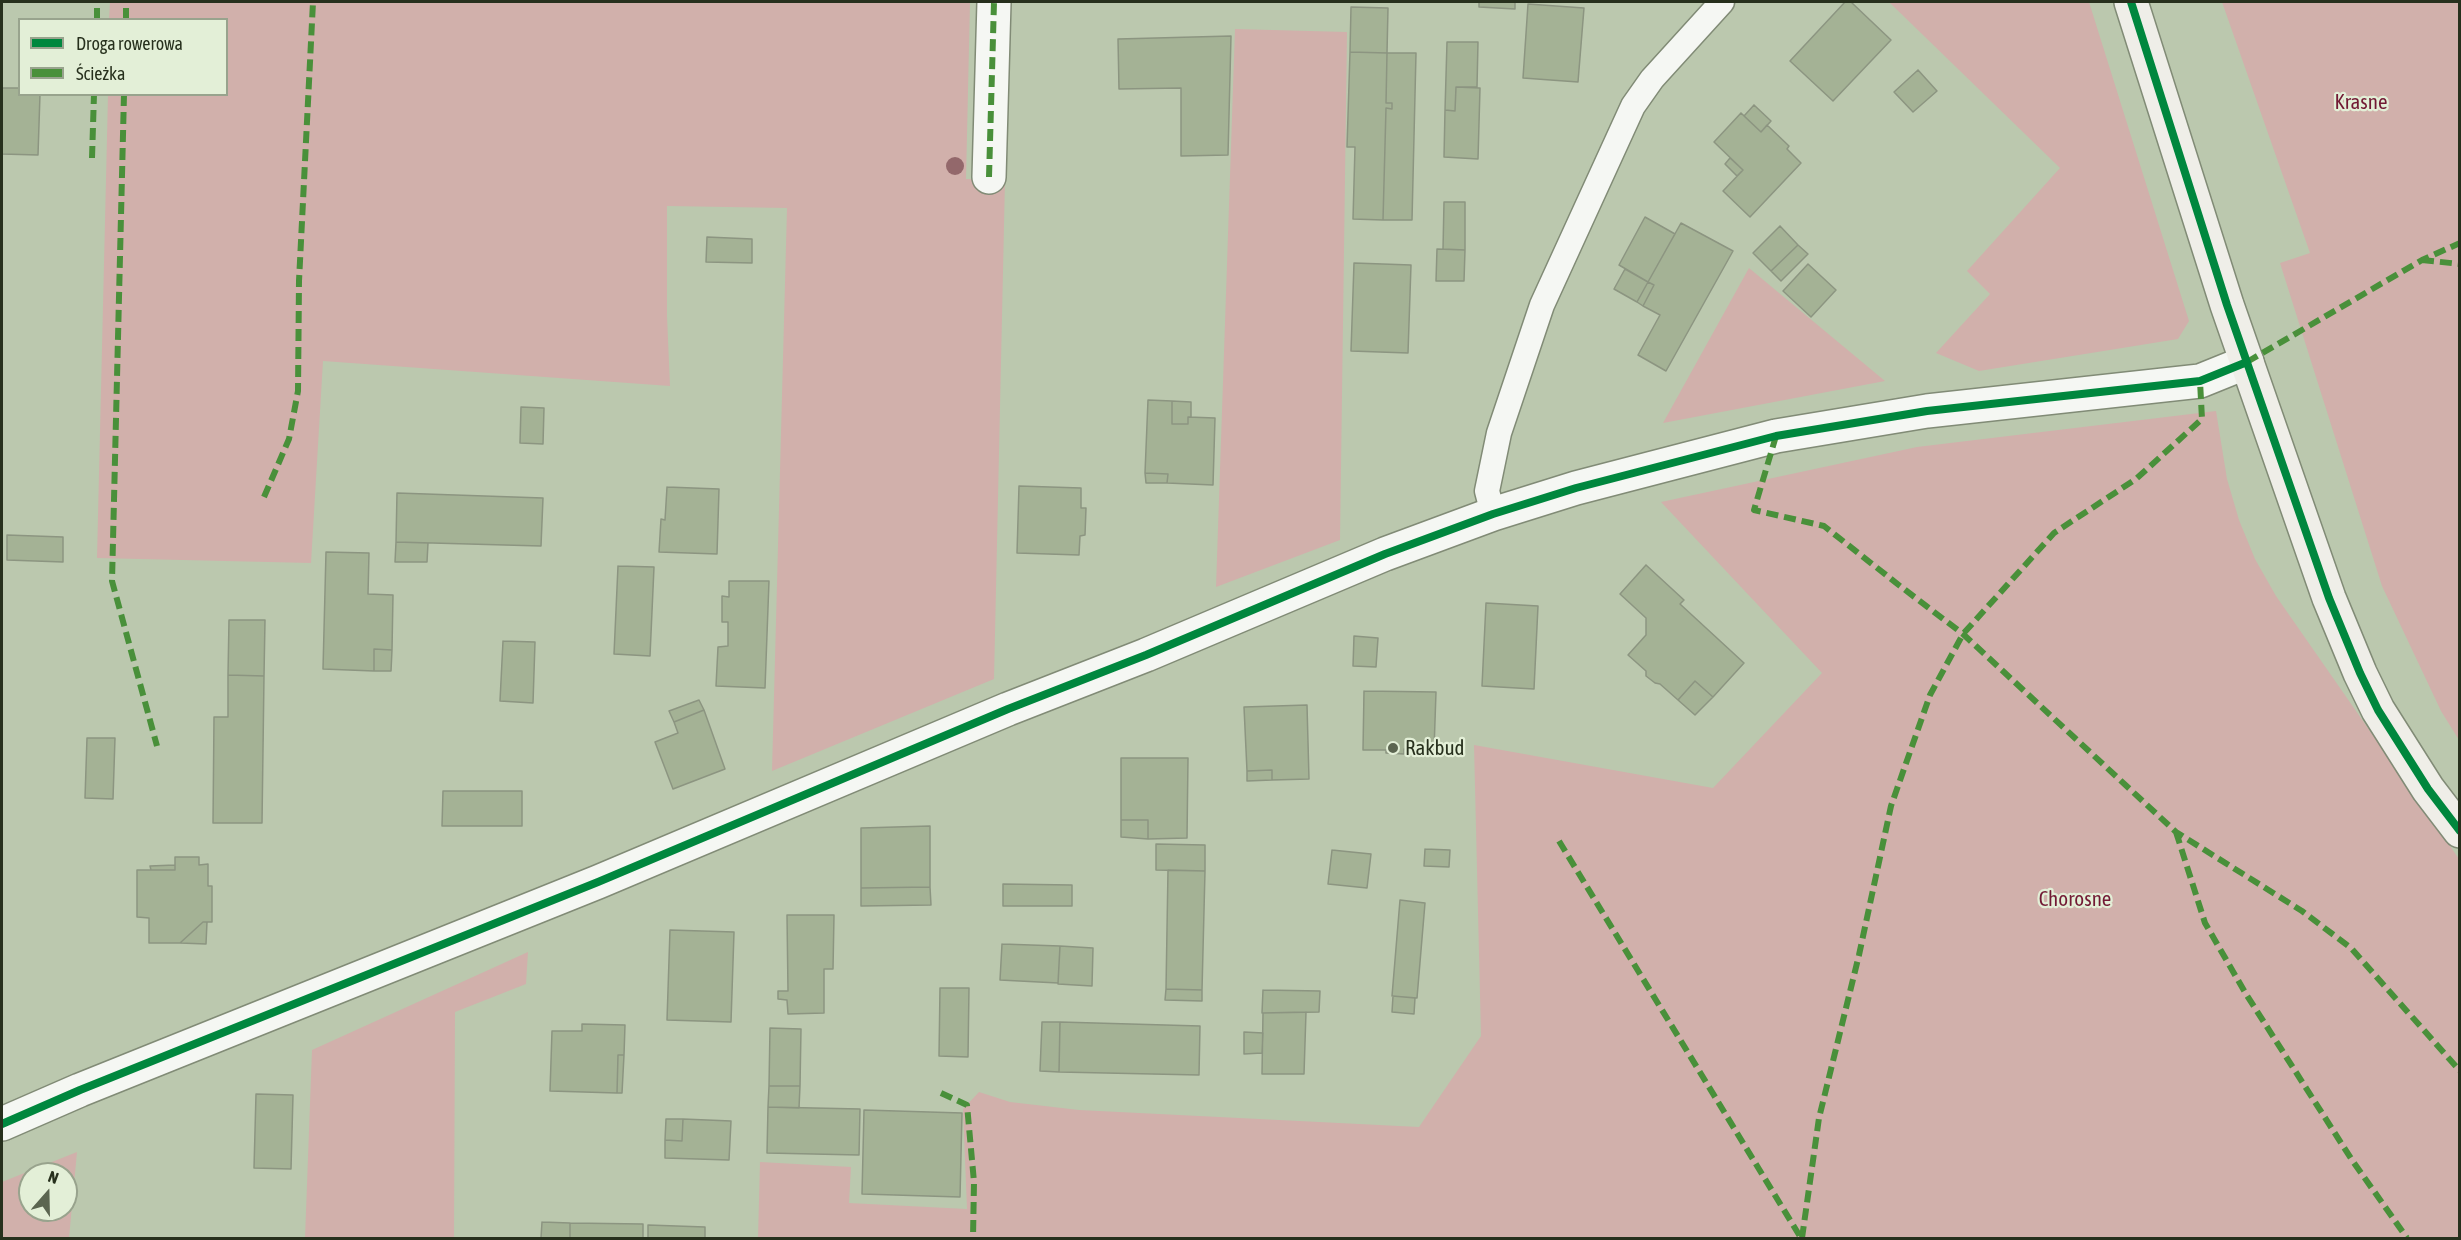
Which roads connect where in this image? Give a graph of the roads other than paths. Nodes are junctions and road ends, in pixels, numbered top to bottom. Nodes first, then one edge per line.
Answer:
1 (994, 2) edge
2 (1722, 2) edge
3 (2132, 2) edge
4 (989, 177) dead end
5 (2247, 362) junction
6 (1493, 514) junction
7 (2460, 831) edge
8 (2, 1124) edge

1 - 4 street
2 - 6 lane
3 - 5 street
5 - 6 street
5 - 7 street
6 - 8 street

